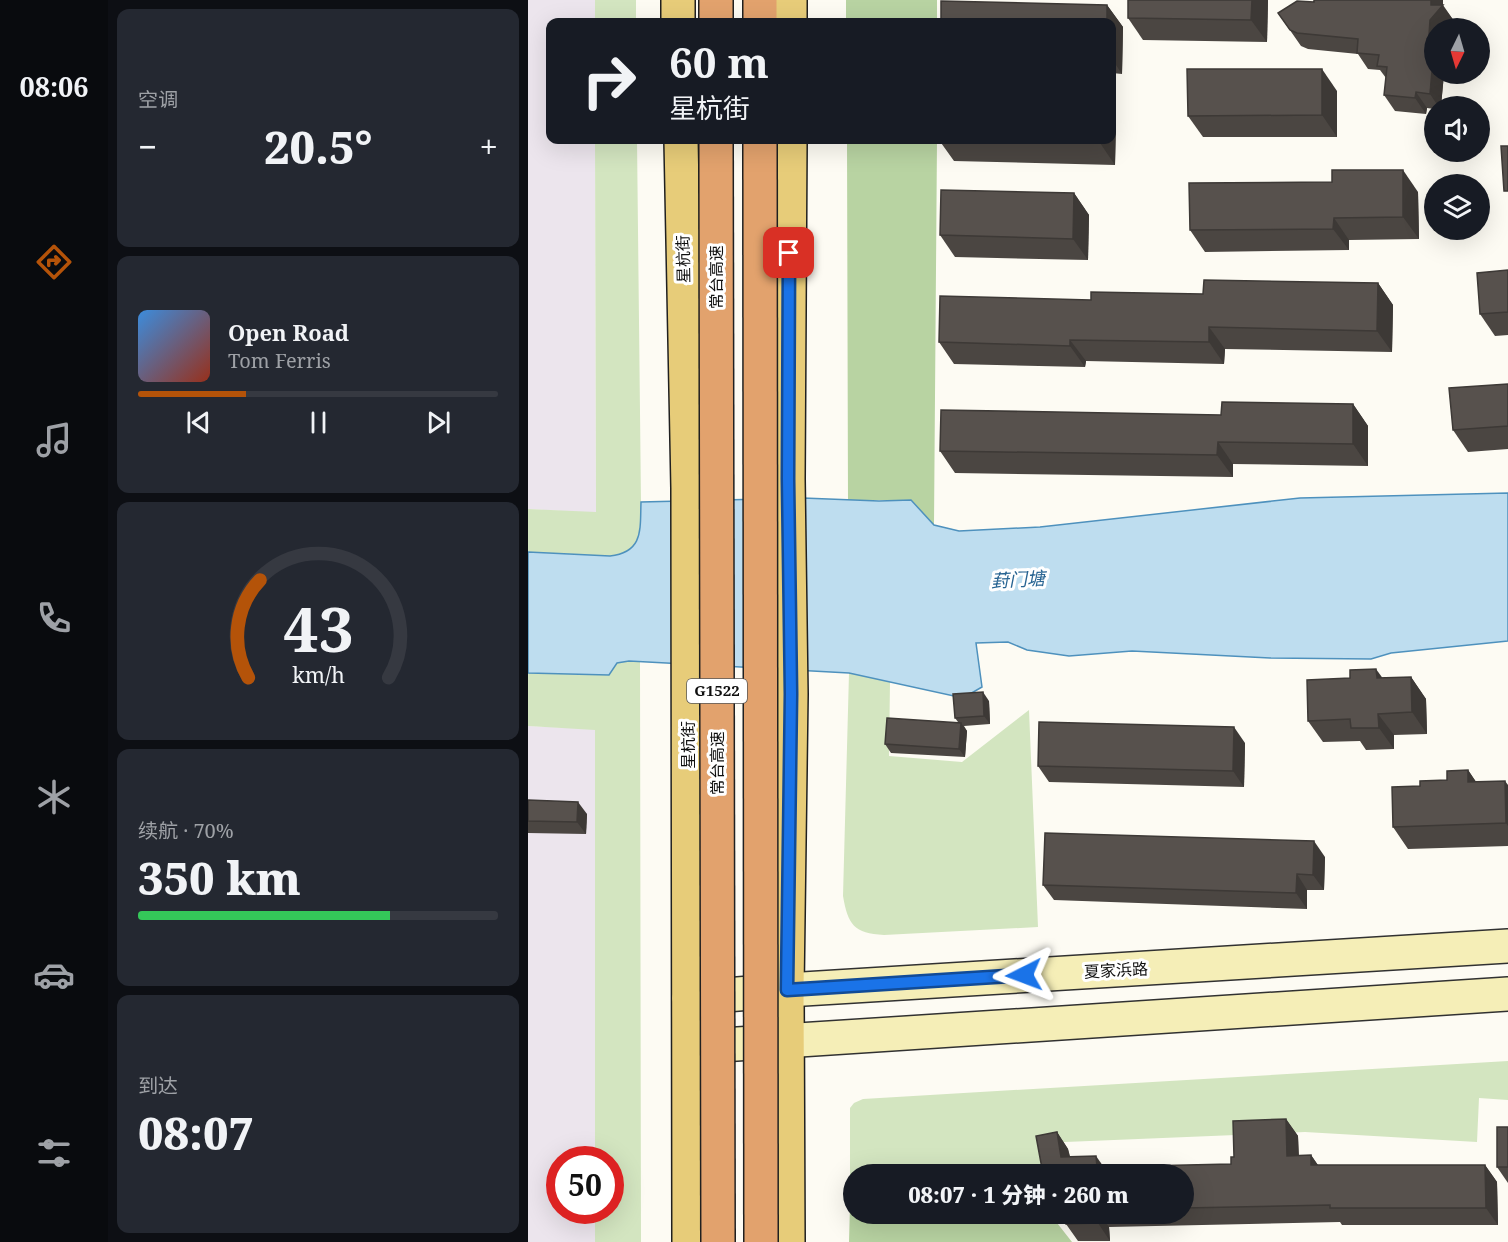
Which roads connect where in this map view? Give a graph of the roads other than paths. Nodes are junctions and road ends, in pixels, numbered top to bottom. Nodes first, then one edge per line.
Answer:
1 (678, 0) edge
2 (716, 0) edge
3 (760, 0) edge
4 (790, 0) edge
5 (678, 18) edge
6 (716, 18) edge
7 (760, 18) edge
8 (790, 18) edge
9 (681, 144) edge
10 (716, 144) edge
11 (760, 144) edge
12 (790, 144) edge
13 (1508, 946) edge
14 (1355, 956) junction
15 (787, 990) junction
16 (1508, 994) edge
17 (689, 998) junction
18 (1360, 1004) junction
19 (788, 1041) junction
20 (689, 1047) junction
21 (689, 1242) edge
22 (718, 1242) edge
23 (761, 1242) edge
24 (788, 1242) edge

1 - 5 main road
2 - 6 highway
3 - 7 highway
4 - 8 main road
9 - 17 main road, 星杭街
10 - 22 highway, 常台高速 / G1522, bridge
11 - 23 highway, G1522, bridge
12 - 15 main road
13 - 14 main road, 夏家浜路
14 - 15 main road, 夏家浜路
14 - 18 main road
15 - 17 main road, 夏家浜路
15 - 19 main road
16 - 18 main road
17 - 20 main road, 星杭街
18 - 19 main road
19 - 20 main road
19 - 24 main road
20 - 21 main road, 星杭街

